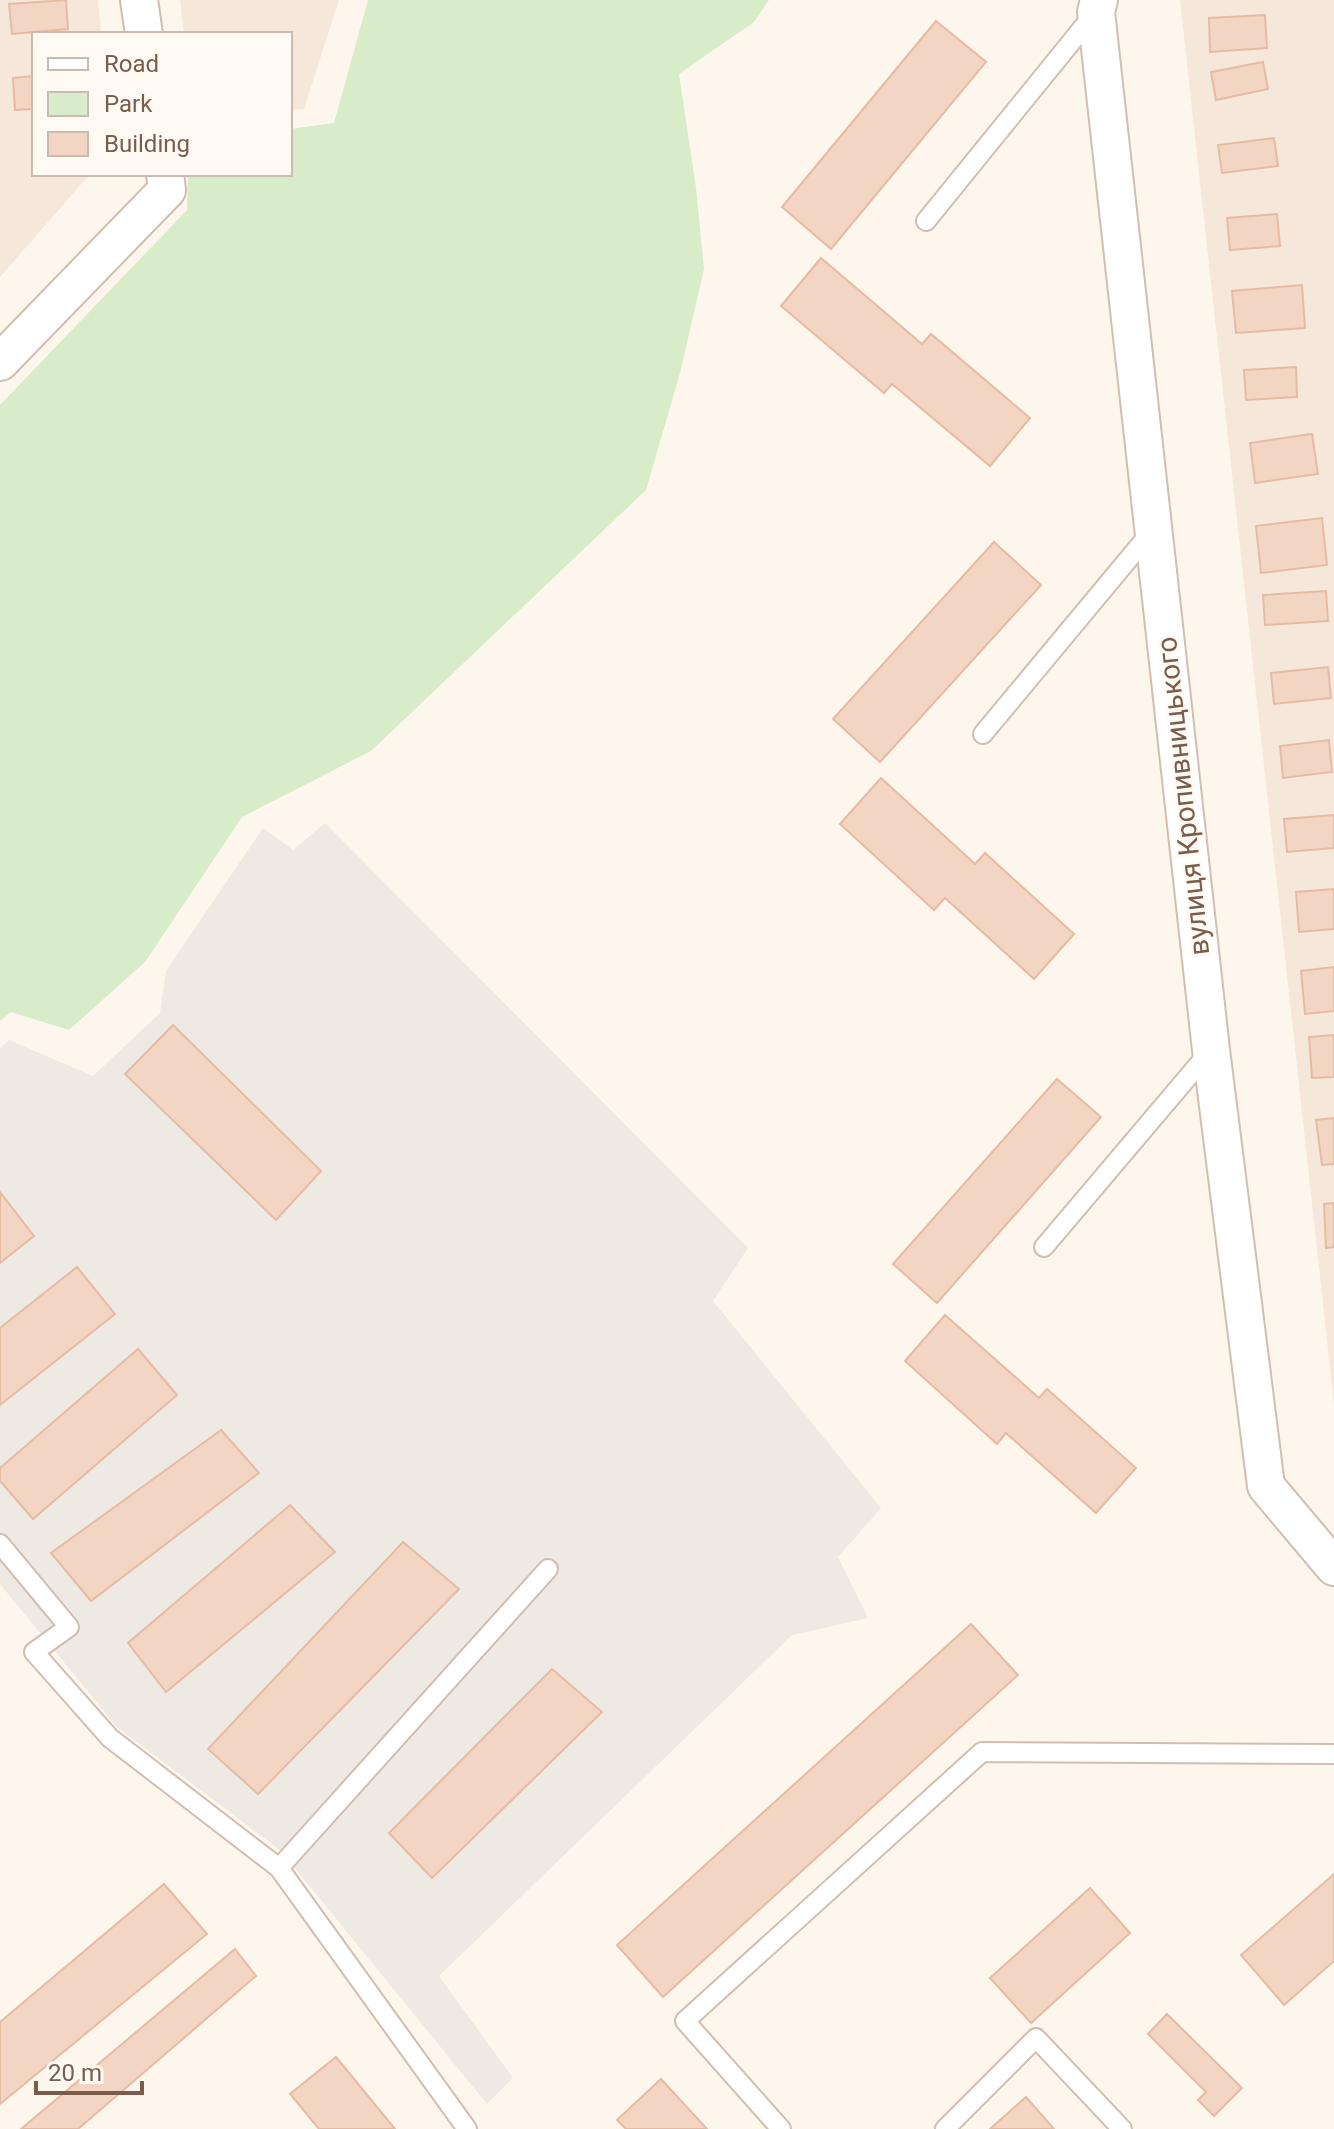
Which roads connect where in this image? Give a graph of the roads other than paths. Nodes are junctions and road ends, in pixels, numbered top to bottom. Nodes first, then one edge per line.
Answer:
1 (139, 0) edge
2 (1098, 6) edge
3 (144, 32) edge
4 (166, 182) edge
5 (926, 221) dead end
6 (0, 362) edge
7 (1153, 530) junction
8 (983, 734) dead end
9 (1211, 1050) junction
10 (1044, 1247) dead end
11 (0, 1544) edge
12 (1334, 1567) edge
13 (548, 1569) dead end
14 (1334, 1754) edge
15 (279, 1868) junction
16 (467, 2129) edge
17 (781, 2129) edge
18 (945, 2129) edge
19 (1122, 2129) edge

1 - 3 street
2 - 5 lane
2 - 7 street, вулиця Кропивницького
4 - 6 street
7 - 8 lane
7 - 9 street, вулиця Кропивницького
9 - 10 lane
9 - 12 street, вулиця Кропивницького
11 - 15 lane
13 - 15 lane
14 - 17 lane
15 - 16 lane
18 - 19 lane

